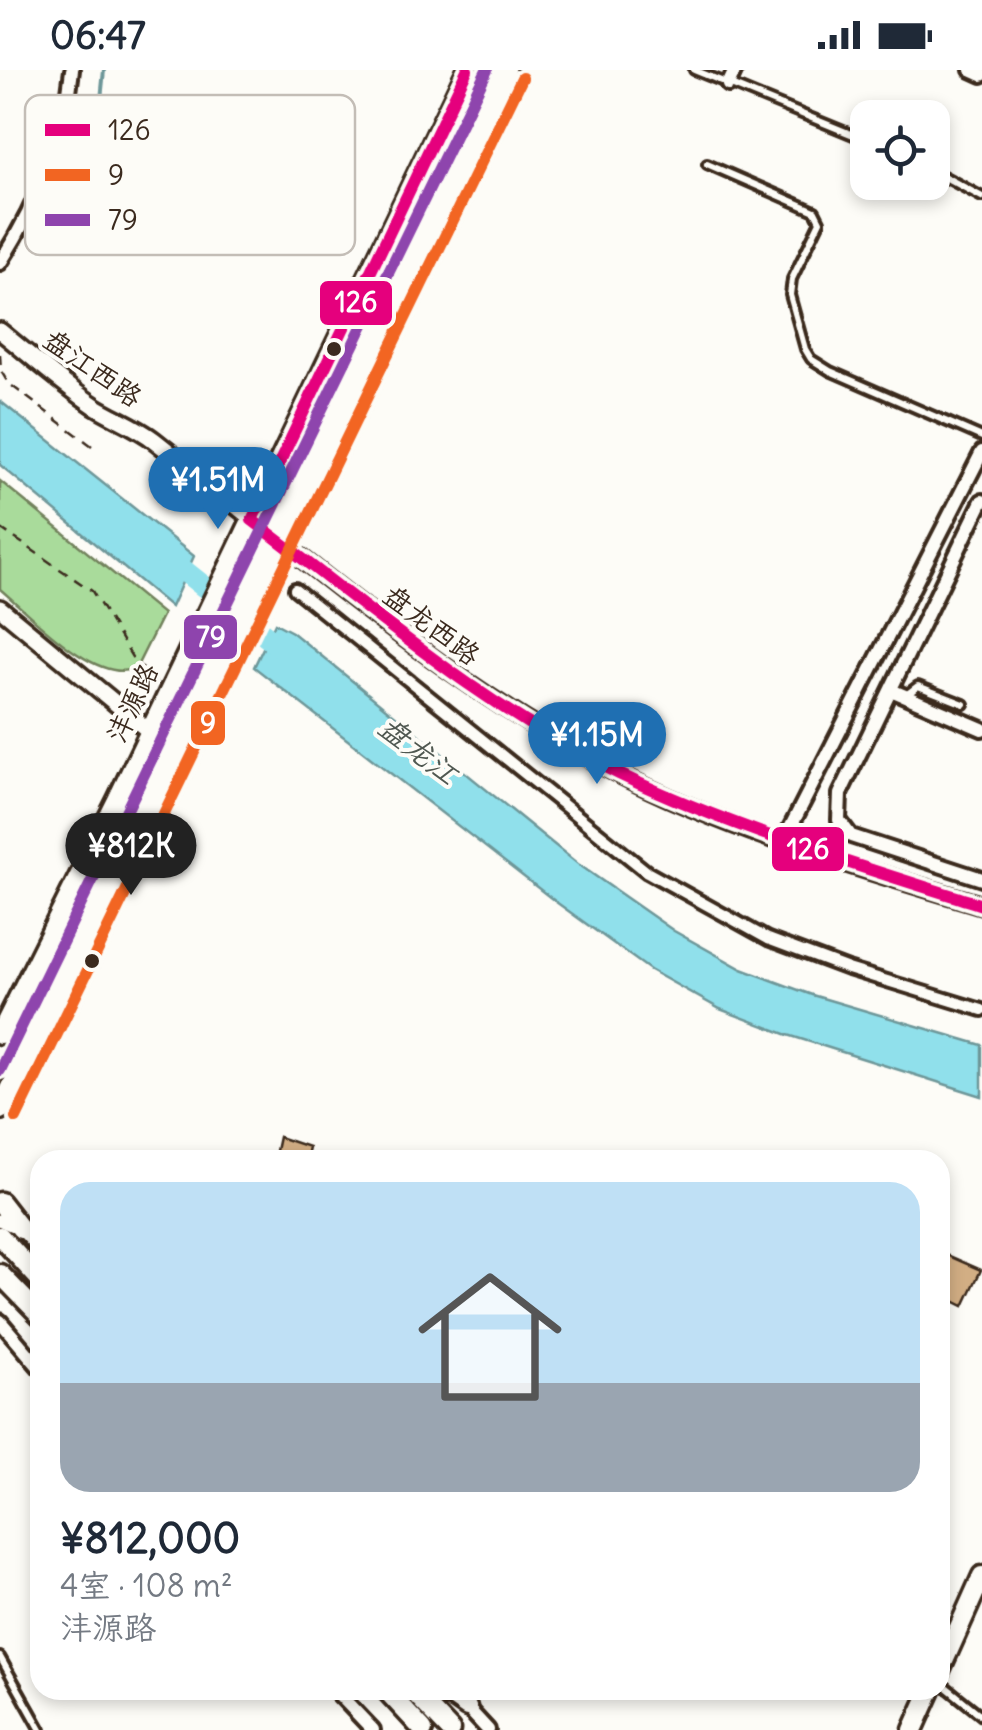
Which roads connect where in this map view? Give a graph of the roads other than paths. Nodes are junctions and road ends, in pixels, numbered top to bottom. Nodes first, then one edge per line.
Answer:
1 (72, 70) edge
2 (467, 70) edge
3 (506, 70) edge
4 (694, 70) edge
5 (735, 70) edge
6 (971, 70) edge
7 (982, 75) edge
8 (728, 85) junction
9 (69, 95) edge
10 (850, 134) edge
11 (707, 164) dead end
12 (950, 180) edge
13 (982, 197) edge
14 (25, 217) edge
15 (0, 263) edge
16 (0, 331) edge
17 (982, 437) edge
18 (982, 452) edge
19 (982, 501) edge
20 (252, 520) junction
21 (277, 541) junction
22 (295, 589) dead end
23 (0, 608) edge
24 (890, 690) junction
25 (906, 696) junction
26 (964, 704) dead end
27 (982, 729) edge
28 (149, 731) junction
29 (783, 842) junction
30 (982, 880) edge
31 (982, 905) edge
32 (982, 1010) edge
33 (0, 1034) edge
34 (0, 1110) edge
35 (0, 1202) edge
36 (0, 1220) edge
37 (20, 1230) junction
38 (0, 1236) edge
39 (30, 1240) edge
40 (30, 1269) edge
41 (0, 1274) edge
42 (0, 1298) edge
43 (30, 1305) edge
44 (30, 1309) edge
45 (0, 1322) edge
46 (30, 1356) edge
47 (982, 1576) edge
48 (950, 1648) edge
49 (0, 1658) edge
50 (950, 1690) edge
51 (345, 1700) edge
52 (395, 1700) edge
53 (422, 1700) edge
54 (457, 1700) edge
55 (460, 1700) edge
56 (926, 1700) edge
57 (467, 1707) junction
58 (982, 1716) edge
59 (41, 1730) edge
60 (373, 1730) edge
61 (423, 1730) edge
62 (450, 1730) edge
63 (488, 1730) edge
64 (913, 1730) edge

1 - 9 street
2 - 20 main road, 沣源路
3 - 21 main road
4 - 8 lane
5 - 8 street
6 - 7 street
8 - 10 lane
11 - 17 lane
12 - 13 lane
14 - 15 street
16 - 20 street, 盘江西路
18 - 29 street
19 - 24 street
20 - 21 street, 盘龙西路
20 - 28 main road, 沣源路
21 - 29 street, 盘龙西路
21 - 34 main road
22 - 32 street
23 - 28 street
24 - 25 street
24 - 30 street
25 - 26 lane
25 - 27 street
28 - 33 main road, 沣源路
29 - 31 street, 盘龙西路
35 - 37 main road
36 - 37 street
37 - 39 street
38 - 40 main road
41 - 43 main road
42 - 44 main road
45 - 46 street
47 - 48 main road
49 - 59 lane
50 - 58 lane
51 - 60 street
52 - 61 main road
53 - 62 main road
54 - 57 main road
55 - 57 street
56 - 64 main road
57 - 63 street

